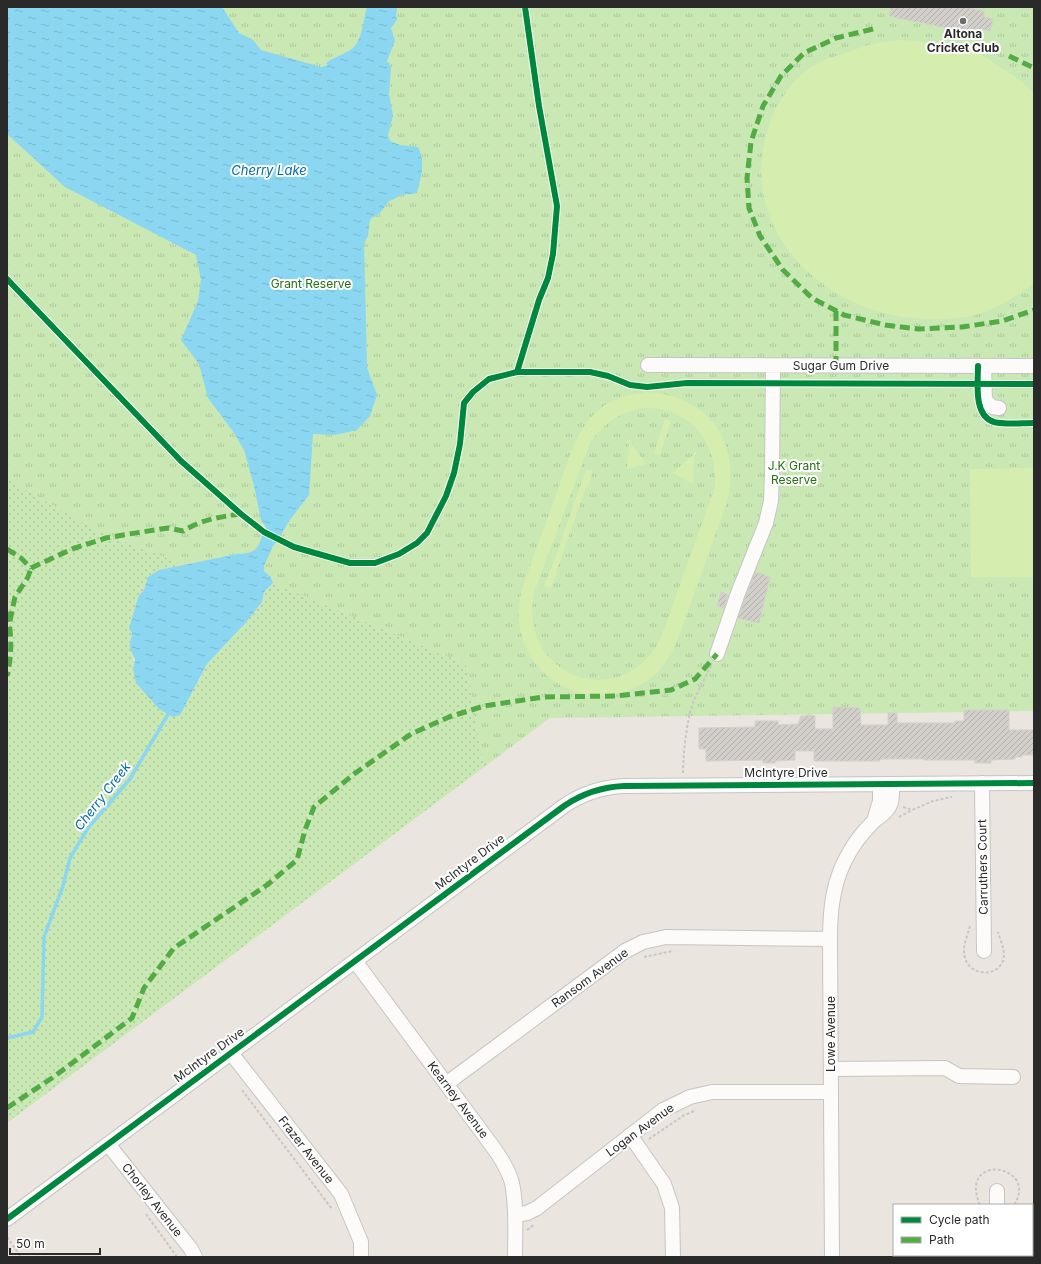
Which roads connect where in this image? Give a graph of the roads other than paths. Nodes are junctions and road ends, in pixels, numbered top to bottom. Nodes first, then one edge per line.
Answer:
1 (648, 365) dead end
2 (773, 366) junction
3 (984, 366) junction
4 (1034, 366) edge
5 (999, 408) dead end
6 (717, 654) road end
7 (982, 783) junction
8 (1034, 783) edge
9 (886, 784) junction
10 (873, 822) junction
11 (830, 939) junction
12 (984, 951) dead end
13 (355, 961) junction
14 (231, 1053) junction
15 (831, 1069) junction
16 (1013, 1077) dead end
17 (446, 1084) junction
18 (831, 1092) junction
19 (630, 1135) junction
20 (108, 1144) junction
21 (515, 1215) junction
22 (7, 1219) edge
23 (195, 1257) edge
24 (361, 1257) edge
25 (515, 1257) edge
26 (673, 1257) edge
27 (832, 1257) edge

1 - 2 street, Sugar Gum Drive
2 - 3 street, Sugar Gum Drive
2 - 6 street
3 - 4 street, Sugar Gum Drive
3 - 5 street
7 - 8 street, McIntyre Drive
7 - 9 street, McIntyre Drive
7 - 12 street, Carruthers Court
9 - 10 street, Lowe Avenue
9 - 10 street, Lowe Avenue
9 - 13 street, McIntyre Drive
10 - 11 street, Lowe Avenue
11 - 15 street, Lowe Avenue
11 - 17 street, Ransom Avenue
13 - 14 street, McIntyre Drive
13 - 17 street, Kearney Avenue
14 - 20 street, McIntyre Drive
14 - 24 street, Frazer Avenue
15 - 16 street
15 - 18 street, Lowe Avenue
17 - 21 street, Kearney Avenue
18 - 19 street, Logan Avenue
18 - 27 street, Lowe Avenue
19 - 21 street, Logan Avenue
19 - 26 street
20 - 22 street, McIntyre Drive
20 - 23 street, Chorley Avenue
21 - 25 street, Kearney Avenue

